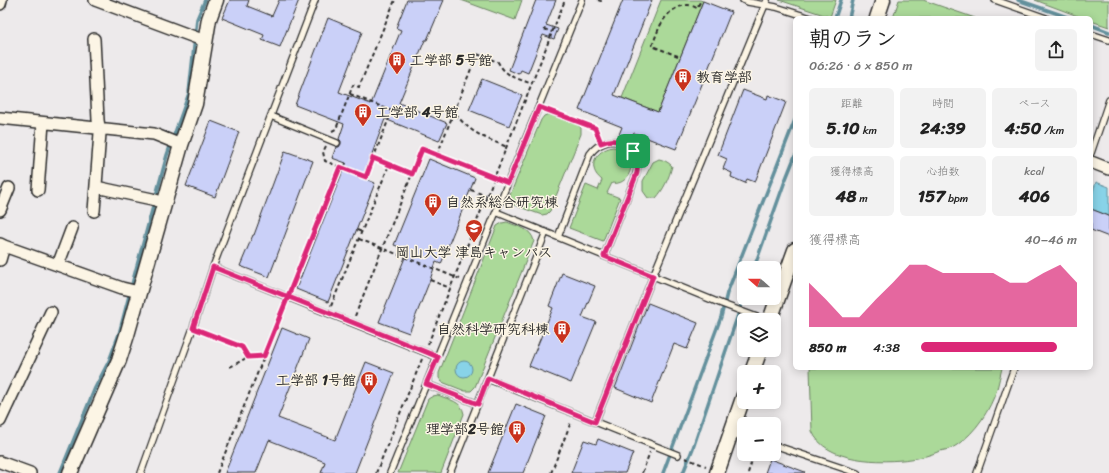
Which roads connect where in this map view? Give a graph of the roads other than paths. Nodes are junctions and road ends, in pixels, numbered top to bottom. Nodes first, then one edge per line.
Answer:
1 (1, 0) edge
2 (94, 0) edge
3 (216, 0) edge
4 (314, 0) edge
5 (582, 0) edge
6 (743, 0) edge
7 (883, 0) edge
8 (995, 0) edge
9 (766, 2) edge
10 (0, 4) edge
11 (805, 16) edge
12 (878, 16) edge
13 (1039, 16) edge
14 (1093, 35) edge
15 (94, 39) dead end
16 (199, 39) junction
17 (1109, 40) edge
18 (1109, 100) edge
19 (271, 116) junction
20 (0, 118) edge
21 (43, 123) junction
22 (99, 128) junction
23 (175, 142) junction
24 (337, 143) dead end
25 (1093, 147) edge
26 (1093, 163) edge
27 (1109, 168) edge
28 (96, 187) junction
29 (9, 188) dead end
30 (38, 190) dead end
31 (158, 201) junction
32 (0, 210) edge
33 (94, 210) dead end
34 (496, 212) junction
35 (72, 228) dead end
36 (546, 232) junction
37 (558, 237) junction
38 (2, 245) edge
39 (604, 256) junction
40 (793, 256) edge
41 (0, 260) edge
42 (58, 265) junction
43 (213, 267) junction
44 (653, 276) junction
45 (133, 290) junction
46 (51, 312) dead end
47 (746, 313) edge
48 (772, 313) edge
49 (438, 357) junction
50 (1013, 370) edge
51 (488, 378) junction
52 (426, 384) junction
53 (478, 404) junction
54 (0, 422) edge
55 (595, 422) junction
56 (737, 437) edge
57 (781, 446) edge
58 (675, 454) road end
59 (0, 462) edge
60 (30, 473) edge
61 (70, 473) edge
62 (141, 473) edge
63 (390, 473) edge
64 (450, 473) edge
65 (717, 473) edge
66 (857, 473) edge
67 (977, 473) edge

1 - 10 street
2 - 16 street
3 - 16 street
4 - 19 lane
5 - 34 lane
6 - 9 lane
7 - 12 street
8 - 13 lane
9 - 11 lane
9 - 44 lane
14 - 17 lane
15 - 22 street
16 - 23 street
18 - 25 lane
19 - 24 lane
19 - 43 lane
20 - 21 street
21 - 22 street
21 - 30 street
22 - 23 street
22 - 28 street
23 - 31 street
26 - 27 street
28 - 31 street
28 - 33 street
29 - 32 street
31 - 45 street
34 - 36 lane
34 - 49 lane
35 - 42 street
36 - 37 lane
36 - 51 lane
37 - 39 lane
37 - 39 lane
38 - 41 street
38 - 42 street
39 - 44 lane
40 - 48 street
42 - 45 street
43 - 49 lane
43 - 62 lane
44 - 47 lane
44 - 55 lane
45 - 61 street
46 - 54 street
49 - 52 lane
50 - 67 lane
51 - 53 lane
51 - 55 lane
52 - 53 lane
52 - 63 lane
53 - 64 lane
55 - 58 lane
56 - 65 street
57 - 66 lane
59 - 60 street

